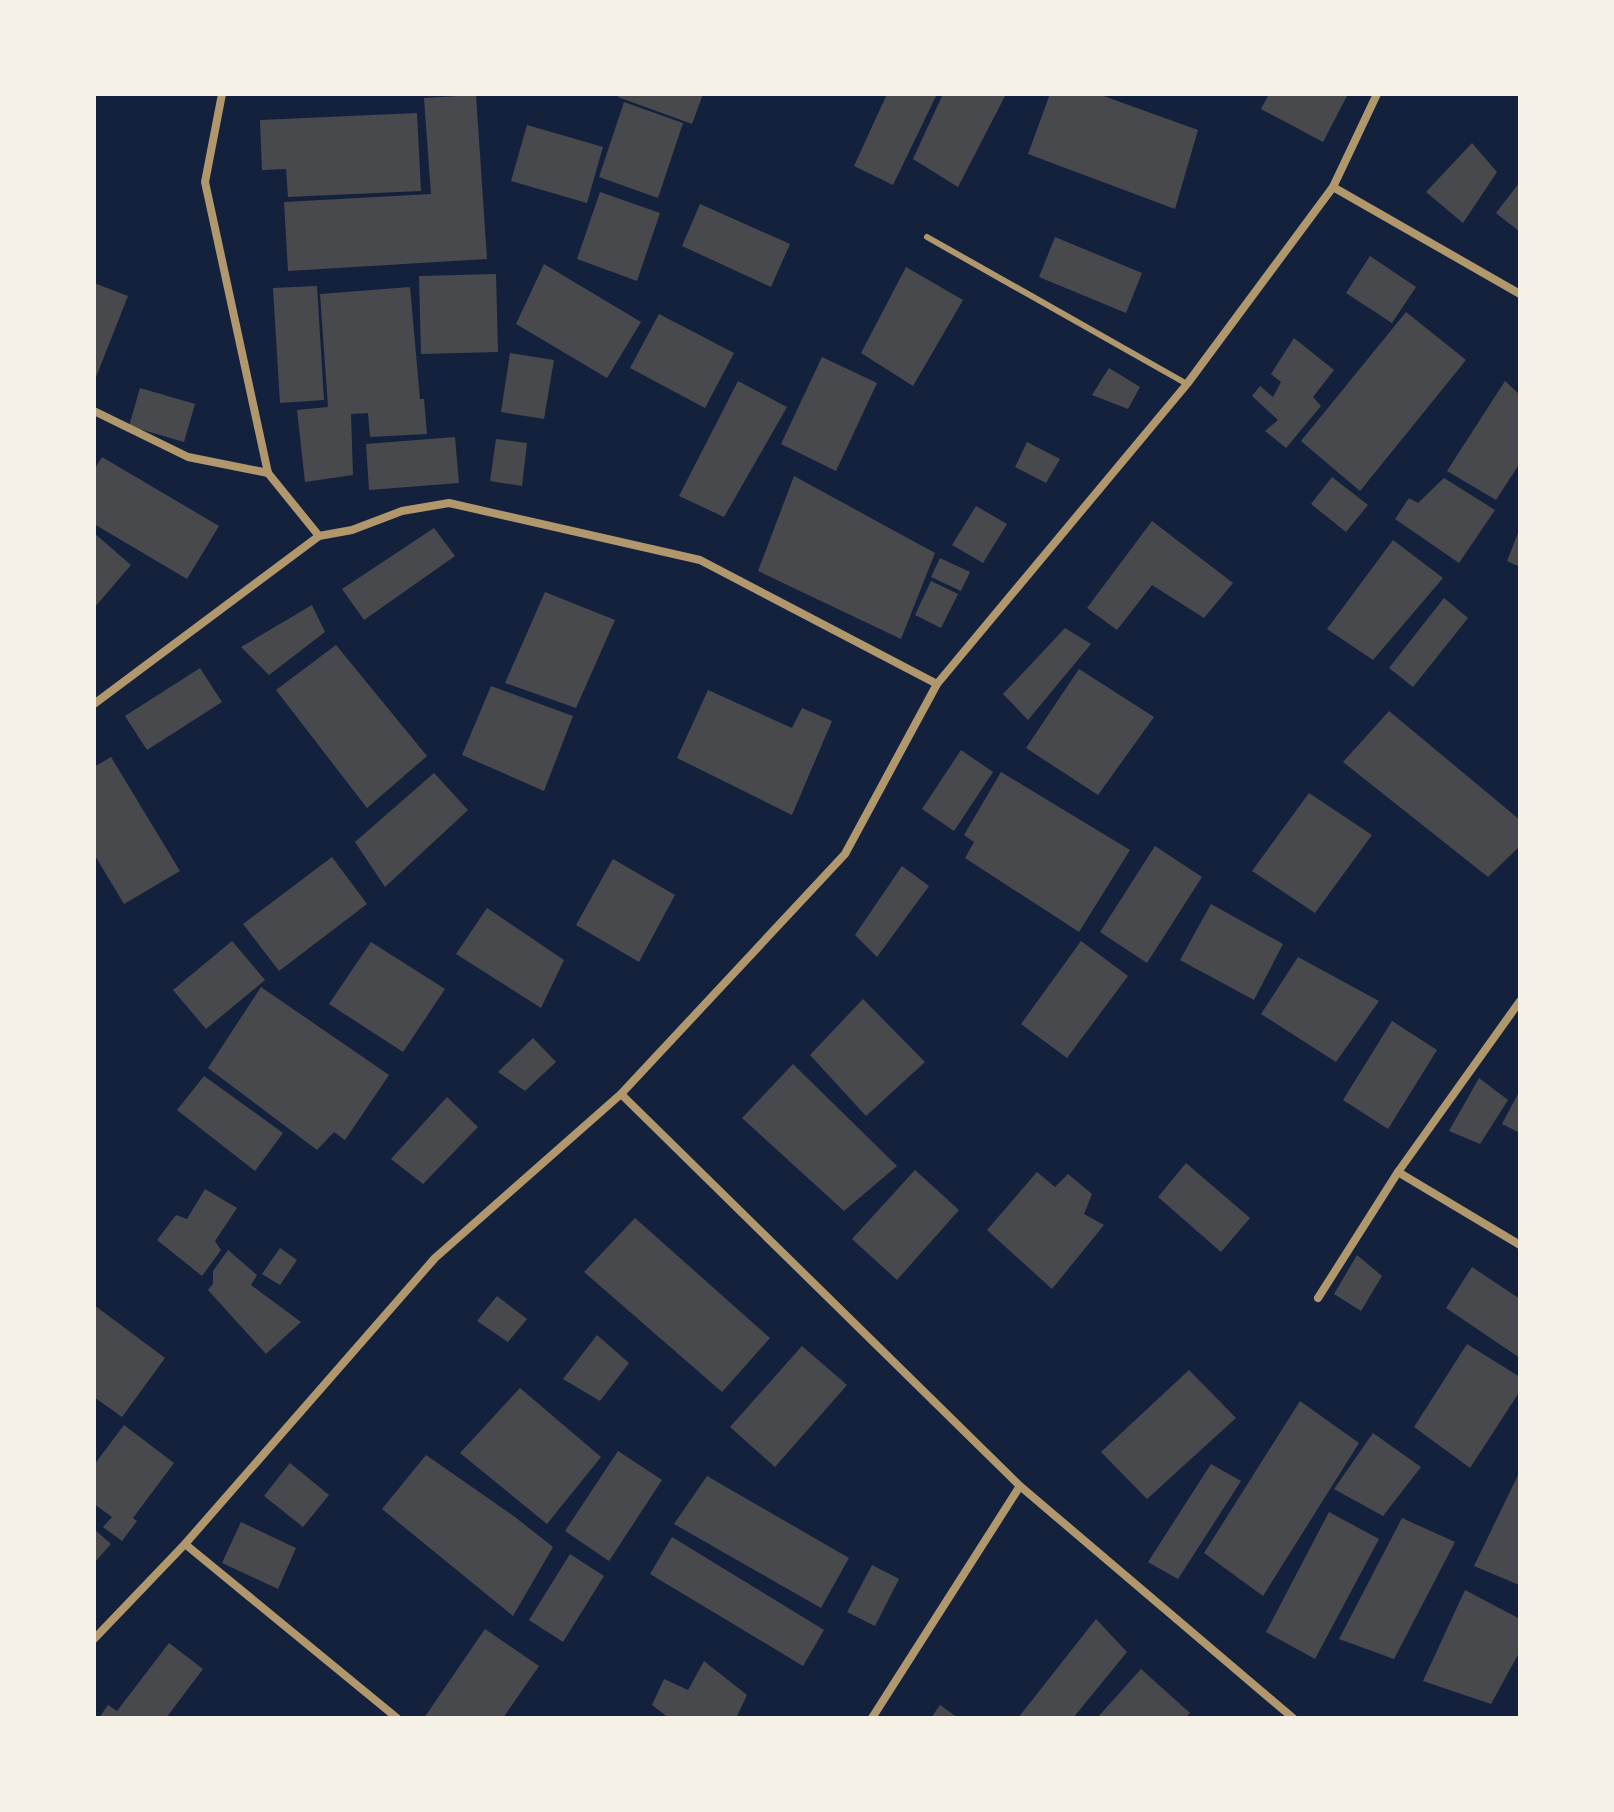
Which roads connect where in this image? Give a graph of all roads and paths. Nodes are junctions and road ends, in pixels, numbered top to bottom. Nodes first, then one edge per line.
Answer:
1 (222, 94) edge
2 (1377, 94) edge
3 (1333, 187) junction
4 (927, 237) dead end
5 (1520, 294) edge
6 (1187, 384) junction
7 (94, 411) edge
8 (268, 473) junction
9 (319, 536) junction
10 (937, 684) junction
11 (94, 704) edge
12 (1520, 1001) edge
13 (621, 1094) junction
14 (1398, 1172) junction
15 (1520, 1245) edge
16 (1318, 1298) dead end
17 (1020, 1486) junction
18 (185, 1544) junction
19 (94, 1639) edge
20 (397, 1718) edge
21 (872, 1718) edge
22 (1293, 1718) edge

1 - 8 street
2 - 3 street
3 - 5 street
3 - 6 street
4 - 6 lane
6 - 10 street
7 - 8 street
8 - 9 street
9 - 10 street
9 - 11 street
10 - 13 street
12 - 14 street
13 - 17 street
13 - 18 street
14 - 15 street
14 - 16 street
17 - 21 street
17 - 22 street
18 - 19 street
18 - 20 street

